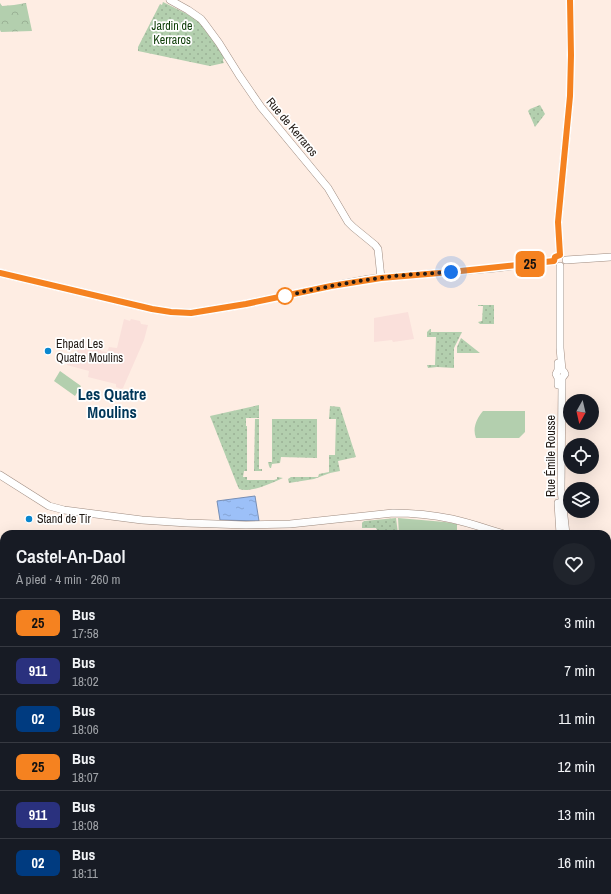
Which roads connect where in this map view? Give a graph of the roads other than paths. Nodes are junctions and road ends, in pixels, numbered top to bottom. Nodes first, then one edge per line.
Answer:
1 (170, 0) edge
2 (570, 0) edge
3 (611, 257) edge
4 (563, 258) junction
5 (554, 261) junction
6 (560, 266) junction
7 (0, 273) edge
8 (381, 278) junction
9 (560, 374) junction
10 (0, 475) edge
11 (491, 530) edge
12 (560, 530) edge
13 (566, 530) edge

1 - 8 street, Rue de Kerraros
2 - 4 street
3 - 4 street
4 - 5 street
4 - 6 street
5 - 6 street
5 - 8 street
6 - 9 street, Rue Émile Rousse
7 - 8 street
9 - 12 street, Rue Émile Rousse
9 - 13 street, Rue Émile Rousse
10 - 11 street

